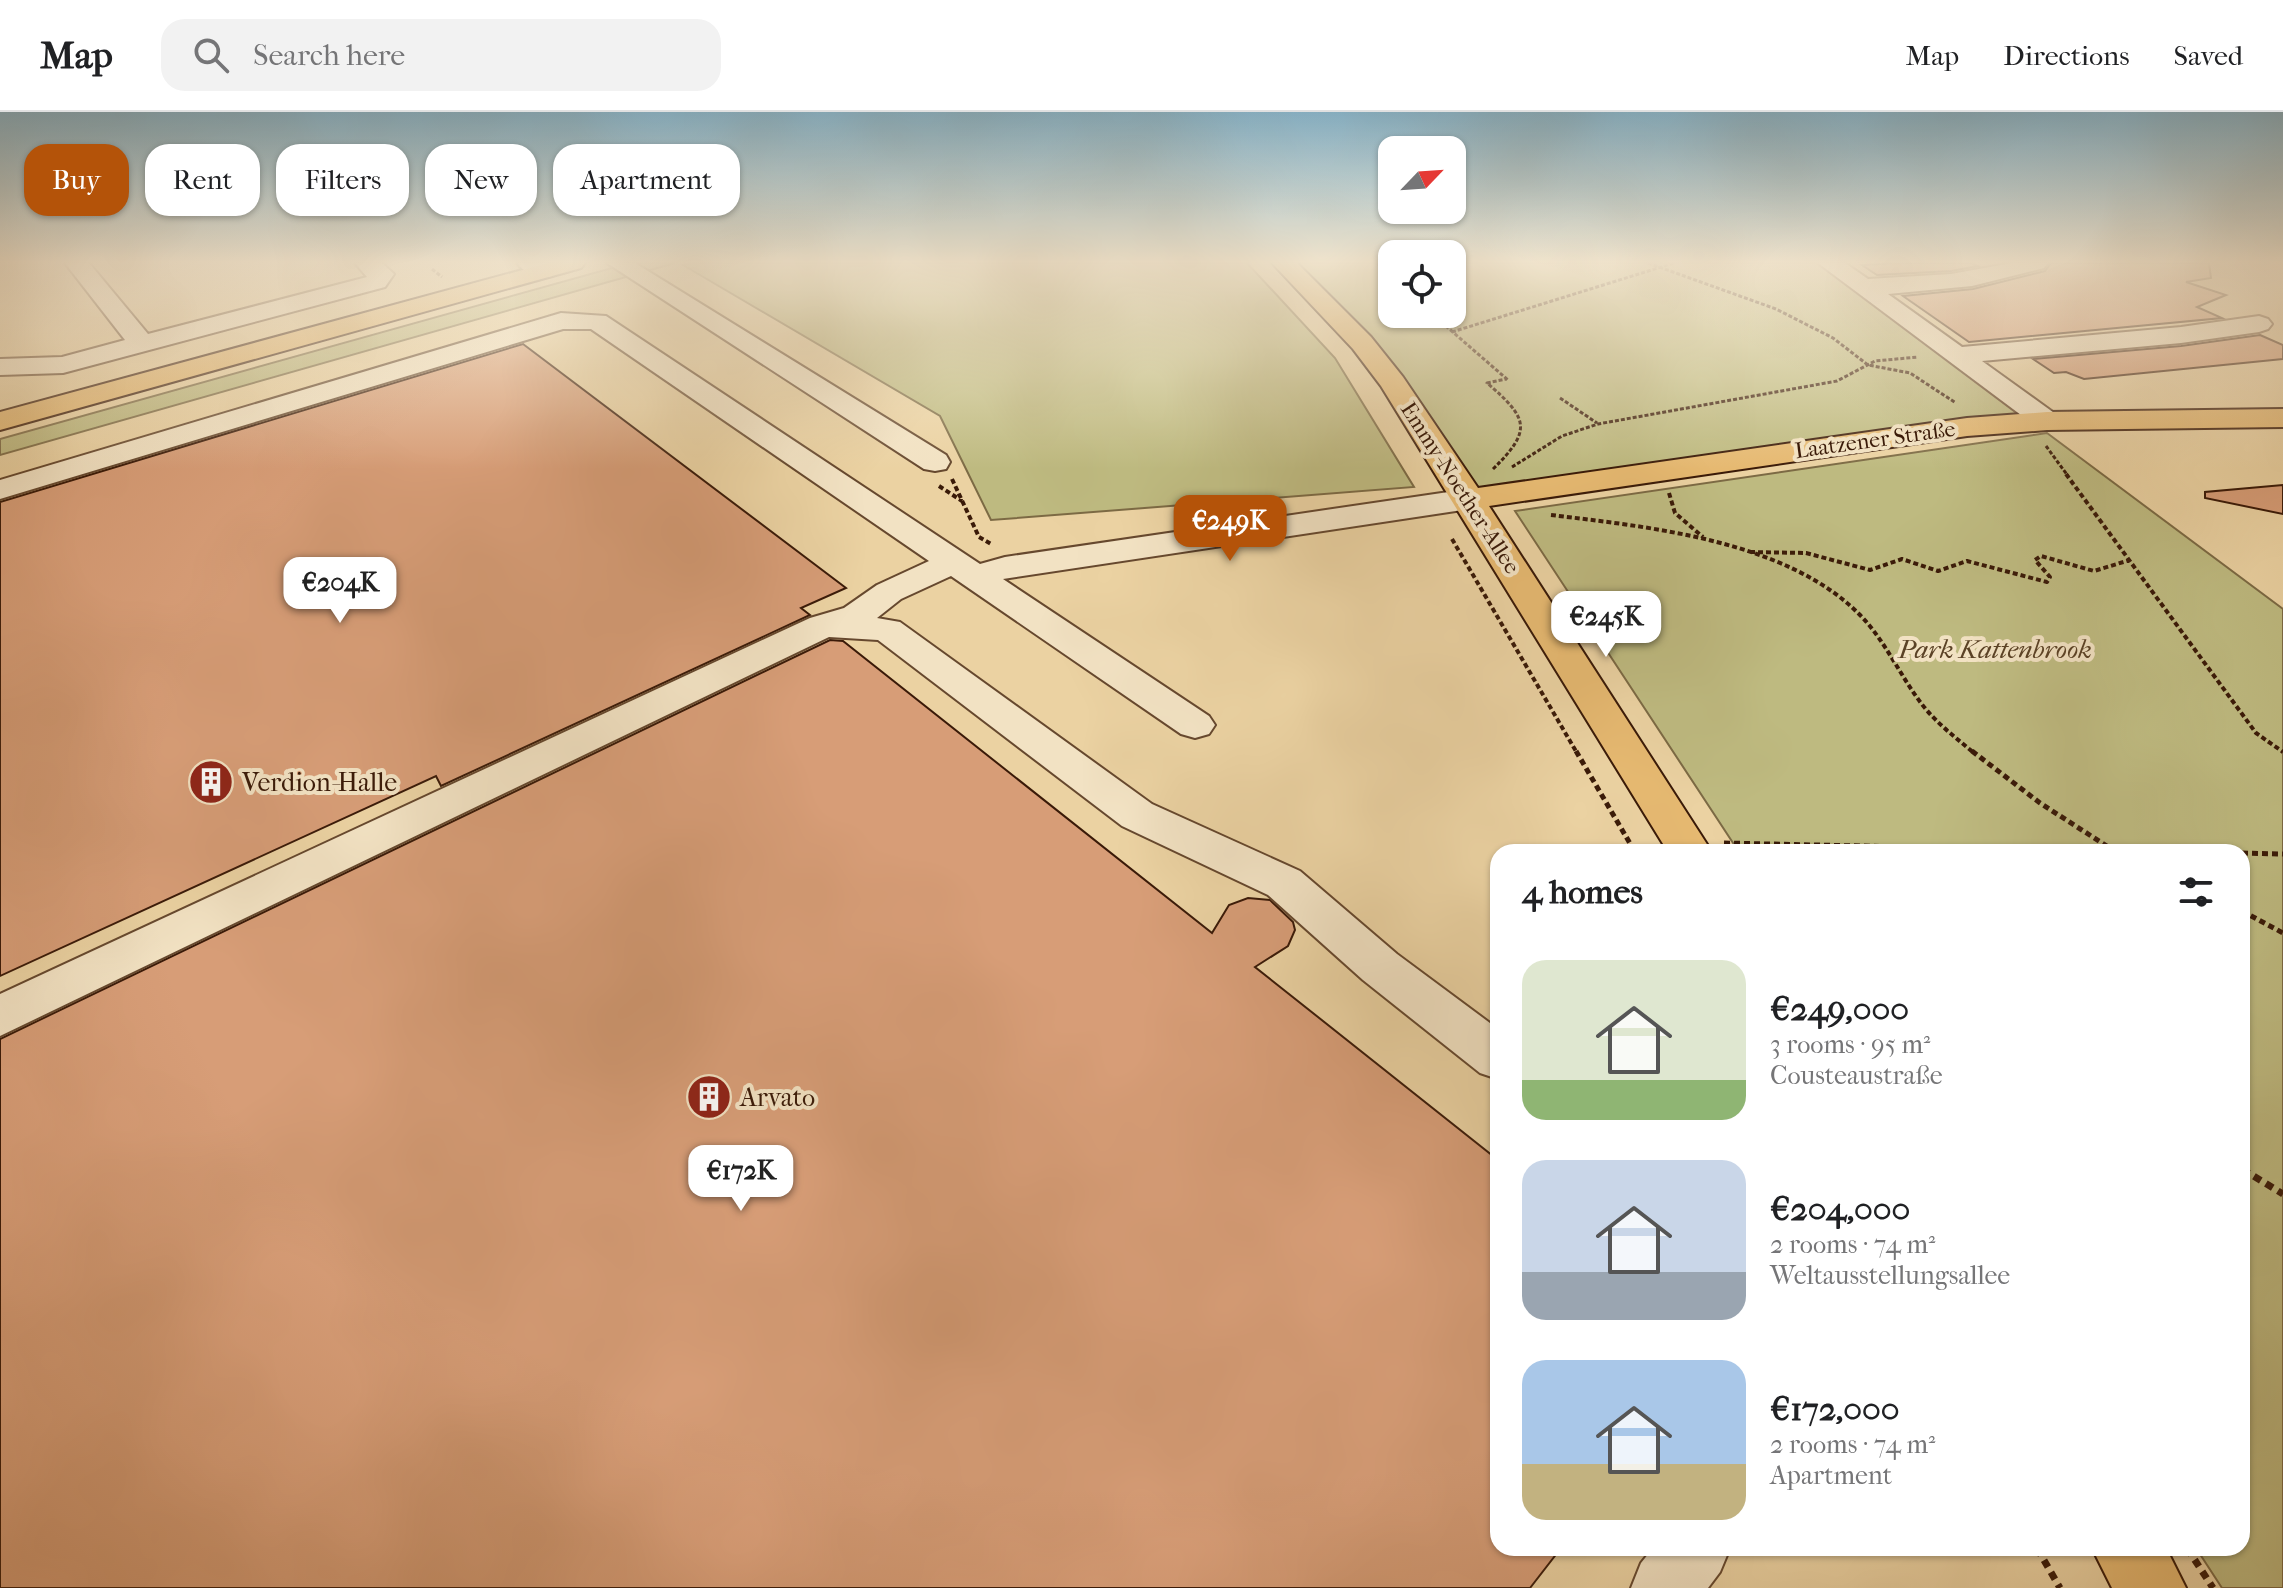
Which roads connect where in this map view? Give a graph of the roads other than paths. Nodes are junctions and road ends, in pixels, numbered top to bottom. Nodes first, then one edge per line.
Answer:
1 (132, 332) edge
2 (188, 332) edge
3 (312, 332) edge
4 (525, 332) edge
5 (613, 332) edge
6 (728, 332) edge
7 (1351, 332) edge
8 (1926, 332) edge
9 (2203, 332) edge
10 (142, 344) junction
11 (1959, 355) junction
12 (63, 365) junction
13 (0, 367) edge
14 (84, 398) junction
15 (2283, 418) edge
16 (0, 421) edge
17 (2047, 421) junction
18 (935, 462) road end
19 (0, 490) edge
20 (1466, 500) junction
21 (964, 570) junction
22 (823, 626) junction
23 (1195, 725) dead end
24 (1685, 844) edge
25 (0, 1016) edge
26 (1490, 1052) edge
27 (1690, 1556) edge
28 (2131, 1556) edge
29 (1666, 1588) edge
30 (2151, 1588) edge

1 - 10 street
2 - 10 street
3 - 14 main road
4 - 19 street
5 - 21 street
6 - 18 street
7 - 20 main road, Emmy-Noether-Allee
8 - 11 street
9 - 11 street
10 - 12 street
11 - 17 street
12 - 13 street
12 - 14 street
14 - 16 main road
15 - 17 main road, Laatzener Straße
17 - 20 main road, Laatzener Straße
20 - 21 street
20 - 24 main road, Emmy-Noether-Allee
21 - 22 street
21 - 23 street
22 - 25 street
22 - 26 street
27 - 29 street
28 - 30 main road

